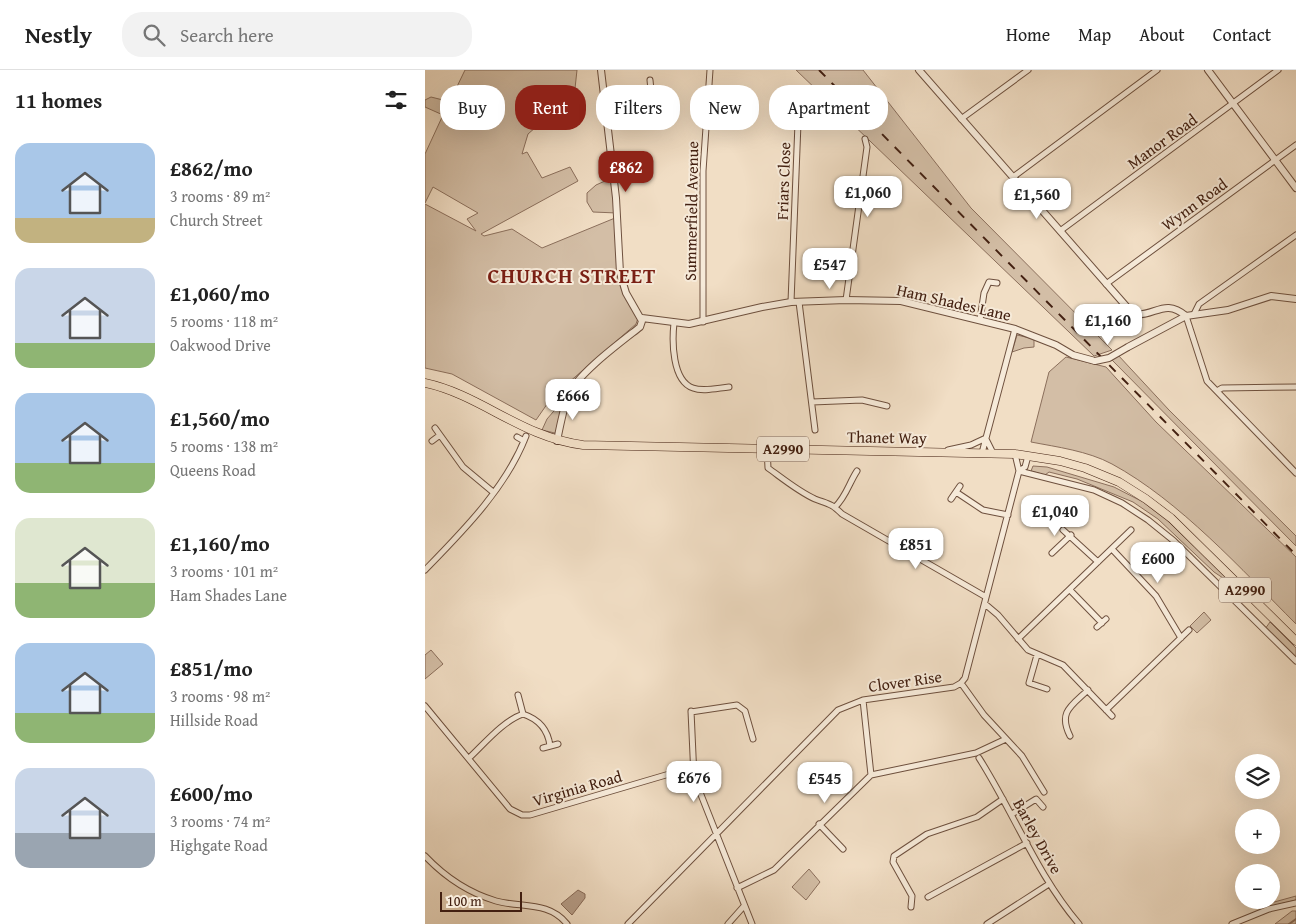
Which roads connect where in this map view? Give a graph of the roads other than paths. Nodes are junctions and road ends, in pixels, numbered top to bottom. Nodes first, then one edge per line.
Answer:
1 (601, 70) edge
2 (710, 70) edge
3 (919, 70) edge
4 (1028, 70) edge
5 (1157, 70) edge
6 (1208, 70) edge
7 (1278, 70) edge
8 (650, 80) dead end
9 (603, 85) edge
10 (650, 85) edge
11 (1233, 103) junction
12 (961, 119) junction
13 (609, 130) edge
14 (798, 130) edge
15 (865, 139) dead end
16 (1296, 145) edge
17 (1275, 160) junction
18 (1013, 177) junction
19 (1296, 188) edge
20 (1060, 231) junction
21 (1296, 235) edge
22 (997, 283) dead end
23 (1106, 284) junction
24 (845, 300) junction
25 (1296, 300) edge
26 (791, 302) junction
27 (799, 302) junction
28 (1194, 314) junction
29 (1186, 316) junction
30 (642, 318) junction
31 (980, 320) junction
32 (703, 322) junction
33 (674, 323) junction
34 (1015, 329) junction
35 (425, 383) edge
36 (729, 387) dead end
37 (1296, 388) edge
38 (1217, 390) junction
39 (812, 402) junction
40 (887, 406) dead end
41 (435, 428) dead end
42 (815, 430) dead end
43 (440, 435) junction
44 (517, 437) dead end
45 (986, 438) junction
46 (432, 441) dead end
47 (557, 441) junction
48 (767, 448) junction
49 (943, 451) junction
50 (982, 453) junction
51 (993, 453) junction
52 (1015, 454) junction
53 (1028, 456) junction
54 (1294, 467) edge
55 (857, 470) dead end
56 (1019, 471) junction
57 (1296, 473) edge
58 (960, 486) dead end
59 (493, 492) junction
60 (956, 492) junction
61 (951, 499) dead end
62 (835, 507) junction
63 (1008, 515) junction
64 (1063, 530) dead end
65 (1131, 530) dead end
66 (1071, 535) junction
67 (1112, 549) junction
68 (1052, 553) dead end
69 (1098, 562) junction
70 (425, 570) edge
71 (1071, 590) junction
72 (986, 597) junction
73 (985, 604) junction
74 (1102, 623) dead end
75 (1189, 630) dead end
76 (1181, 638) junction
77 (1018, 639) junction
78 (1296, 641) edge
79 (1037, 655) junction
80 (1296, 661) edge
81 (961, 683) junction
82 (1047, 689) dead end
83 (1088, 690) junction
84 (517, 695) dead end
85 (863, 700) junction
86 (425, 706) edge
87 (1106, 710) junction
88 (523, 714) junction
89 (1112, 716) dead end
90 (1070, 736) dead end
91 (753, 739) dead end
92 (1006, 739) junction
93 (558, 744) dead end
94 (550, 746) junction
95 (543, 748) dead end
96 (469, 758) junction
97 (979, 758) dead end
98 (693, 767) junction
99 (871, 774) junction
100 (1044, 792) dead end
101 (1003, 799) junction
102 (1043, 807) dead end
103 (1012, 814) junction
104 (819, 824) junction
105 (717, 834) junction
106 (1027, 843) junction
107 (843, 849) dead end
108 (425, 856) edge
109 (1049, 884) junction
110 (737, 888) junction
111 (928, 897) dead end
112 (1296, 903) edge
113 (744, 906) junction
114 (911, 907) dead end
115 (1076, 923) edge
116 (567, 924) edge
117 (628, 924) edge
118 (728, 924) edge
119 (752, 924) edge
120 (987, 924) edge
121 (1231, 924) edge

1 - 9 street
2 - 32 street, Summerfield Avenue
3 - 12 street
4 - 12 street
5 - 18 street
6 - 11 street
7 - 11 street, Manor Road
8 - 10 street
11 - 17 street
11 - 20 street, Manor Road
12 - 18 street
13 - 30 street
14 - 26 street, Friars Close
15 - 24 street
16 - 17 street, Wynn Road
17 - 19 street
17 - 23 street, Wynn Road
18 - 20 street
20 - 23 street
21 - 28 street
22 - 31 street
23 - 29 street
24 - 27 street, Ham Shades Lane
24 - 31 street, Ham Shades Lane
25 - 28 street, Ham Shades Lane
26 - 27 street, Ham Shades Lane
26 - 32 street, Ham Shades Lane
27 - 39 street
28 - 29 street, Ham Shades Lane
29 - 34 street, Ham Shades Lane, bridge
29 - 38 street
30 - 33 street, Ham Shades Lane
30 - 47 street
31 - 34 street, Ham Shades Lane
32 - 33 street, Ham Shades Lane
33 - 36 street
34 - 45 street
35 - 47 main road, Thanet Way / A2990
37 - 38 street
38 - 54 street
39 - 40 street
39 - 42 street
41 - 43 street
43 - 46 street
43 - 59 street
44 - 59 street
45 - 49 street
45 - 50 street
45 - 51 street
47 - 48 main road, Thanet Way / A2990
48 - 49 main road, Thanet Way / A2990
48 - 62 street
49 - 50 main road, Thanet Way / A2990
50 - 51 main road, Thanet Way / A2990
51 - 52 main road, Thanet Way / A2990
52 - 53 main road, Thanet Way / A2990
52 - 56 street, Clover Rise
53 - 56 street, Clover Rise
53 - 78 main road, Thanet Way / A2990
54 - 57 street
55 - 62 street
56 - 63 street, Clover Rise
56 - 80 street
58 - 60 street
59 - 70 street
60 - 61 street
60 - 63 street
62 - 72 street
63 - 72 street, Clover Rise
64 - 66 street
65 - 67 street
66 - 68 street
66 - 69 street
67 - 69 street
67 - 76 street
69 - 71 street
71 - 74 street
71 - 77 street
72 - 73 street, Clover Rise
73 - 77 street
73 - 81 street, Clover Rise
75 - 76 street
76 - 87 street
77 - 79 street
79 - 82 street
79 - 83 street
81 - 85 street, Clover Rise
81 - 92 street
83 - 87 street
83 - 90 street
84 - 88 street
85 - 99 street
85 - 105 street, Clover Rise
86 - 96 street, Virginia Road
87 - 89 street
88 - 94 street
88 - 96 street
91 - 98 street
92 - 99 street
92 - 100 street
93 - 94 street
94 - 95 street
96 - 98 street, Virginia Road
97 - 101 street, Barley Drive
98 - 105 street
99 - 104 street
101 - 103 street, Barley Drive
101 - 114 street
102 - 103 street
103 - 106 street, Barley Drive
104 - 107 street
104 - 110 street
105 - 110 street
105 - 117 street, Clover Rise
106 - 109 street, Barley Drive
106 - 111 street
108 - 116 street
109 - 115 street, Barley Drive
109 - 120 street
110 - 113 street
112 - 121 street
113 - 118 street
113 - 119 street

